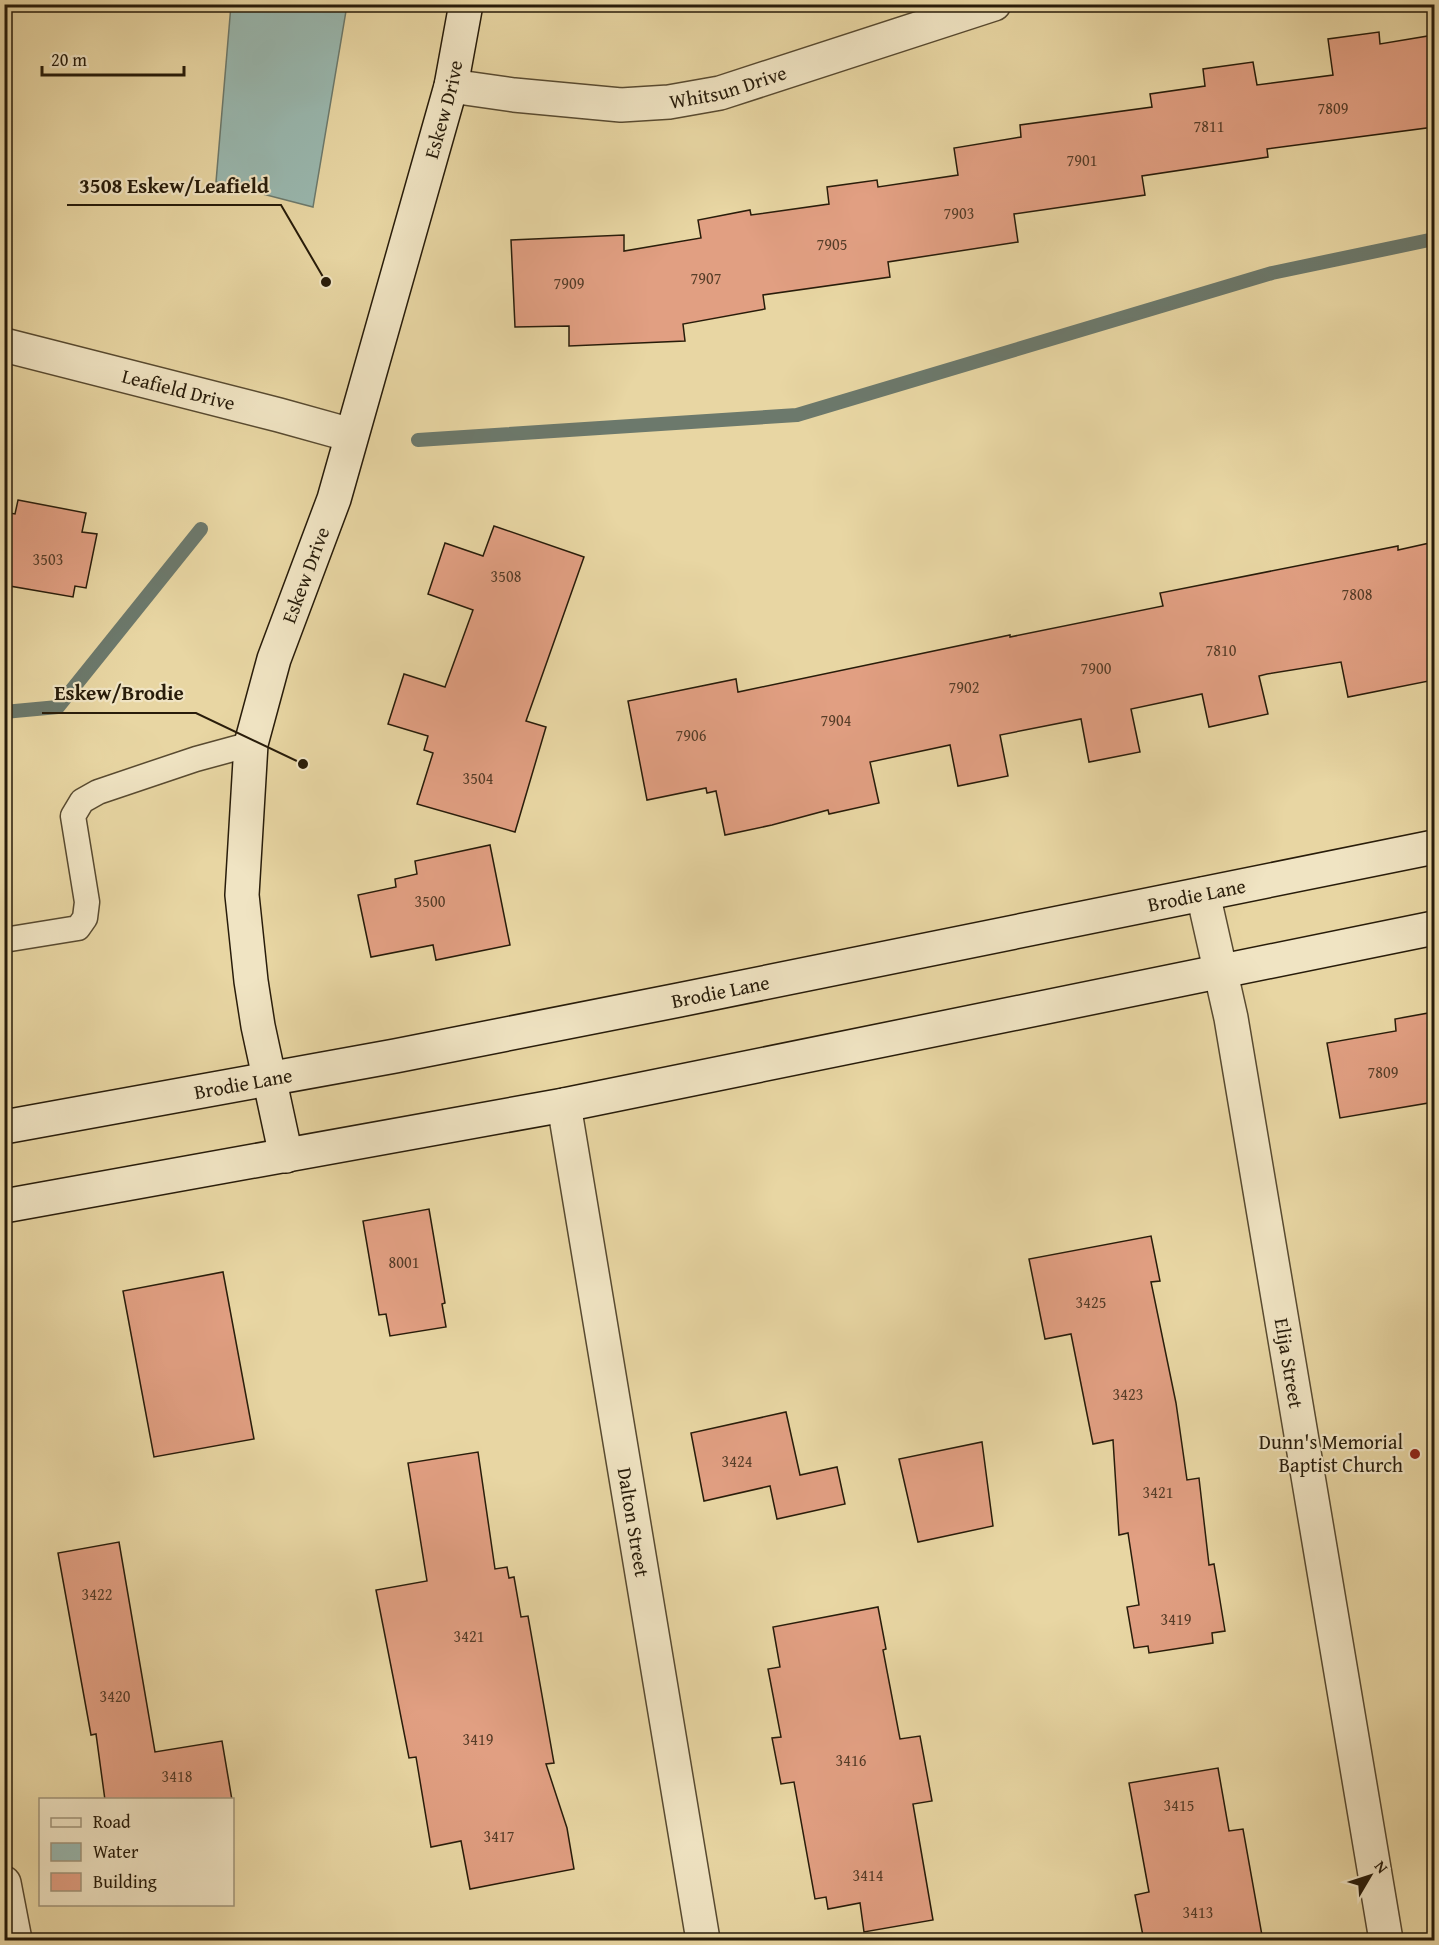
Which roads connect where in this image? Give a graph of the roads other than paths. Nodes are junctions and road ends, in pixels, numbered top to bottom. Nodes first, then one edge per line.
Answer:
1 (466, 4) edge
2 (994, 4) edge
3 (451, 86) junction
4 (4, 345) edge
5 (351, 435) junction
6 (252, 744) junction
7 (1434, 847) edge
8 (1203, 894) junction
9 (1434, 928) edge
10 (4, 940) edge
11 (1220, 972) junction
12 (270, 1079) junction
13 (564, 1105) junction
14 (4, 1127) edge
15 (286, 1156) junction
16 (4, 1206) edge
17 (4, 1883) edge
18 (15, 1941) edge
19 (703, 1941) edge
20 (1386, 1941) edge

1 - 3 street, Eskew Drive
2 - 3 street, Whitsun Drive
3 - 5 street, Eskew Drive
4 - 5 street, Leafield Drive
5 - 6 street, Eskew Drive
6 - 10 lane
6 - 12 street, Eskew Drive
7 - 8 street, Brodie Lane
8 - 11 street, Elija Street
8 - 12 street, Brodie Lane
9 - 11 street
11 - 13 street
11 - 20 street, Elija Street
12 - 14 street, Brodie Lane
12 - 15 street, Eskew Drive
13 - 15 street
13 - 19 street, Dalton Street
15 - 16 street
17 - 18 street

